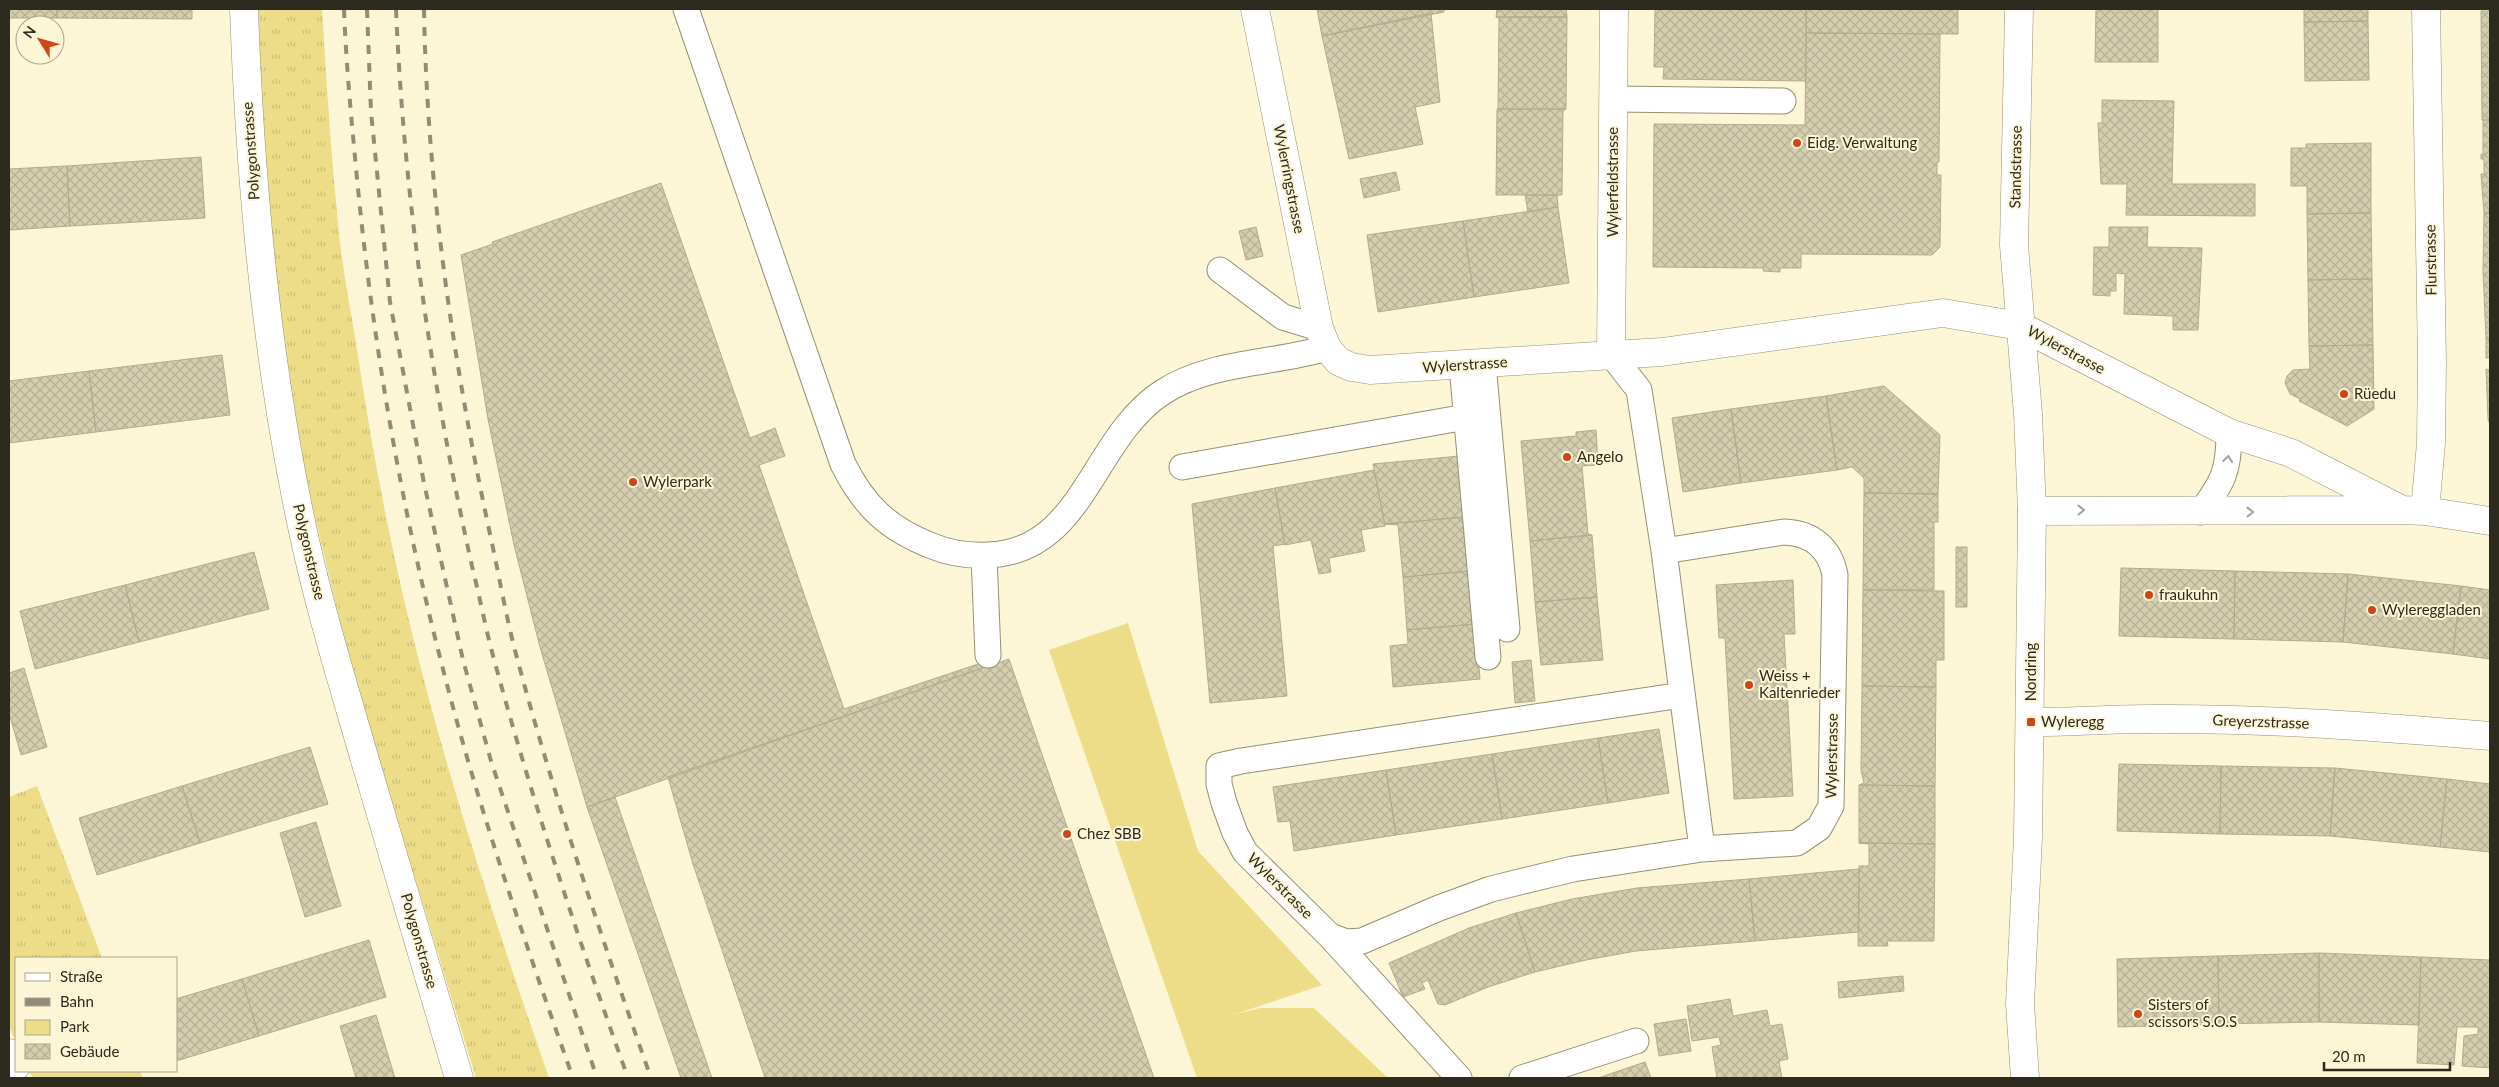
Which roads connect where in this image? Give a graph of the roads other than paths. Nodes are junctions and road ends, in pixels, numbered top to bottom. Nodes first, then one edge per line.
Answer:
1 (244, 9) edge
2 (686, 9) edge
3 (1255, 9) edge
4 (1614, 9) edge
5 (2019, 9) edge
6 (2426, 9) edge
7 (1614, 99) junction
8 (1783, 101) dead end
9 (1220, 270) dead end
10 (2020, 326) junction
11 (1323, 338) junction
12 (1611, 354) junction
13 (1473, 365) junction
14 (1466, 417) junction
15 (2229, 433) junction
16 (1182, 467) dead end
17 (2413, 510) junction
18 (2032, 511) junction
19 (2201, 512) junction
20 (2490, 521) edge
21 (1664, 551) junction
22 (984, 556) junction
23 (1507, 628) dead end
24 (988, 655) dead end
25 (1488, 657) dead end
26 (1682, 696) junction
27 (2031, 722) junction
28 (2490, 736) edge
29 (1702, 849) junction
30 (1330, 936) junction
31 (1636, 1041) dead end
32 (9, 1053) edge
33 (15, 1064) edge
34 (459, 1078) edge
35 (1459, 1078) edge
36 (1522, 1078) edge
37 (2025, 1078) edge

1 - 34 street, Polygonstrasse
2 - 22 lane
3 - 11 street, Wylerringstrasse
4 - 7 street, Wylerfeldstrasse
5 - 10 street, Standstrasse
6 - 17 street, Flurstrasse
7 - 8 lane
7 - 12 street, Wylerfeldstrasse
9 - 11 lane
10 - 12 street, Wylerstrasse
10 - 15 street, Wylerstrasse
10 - 18 street, Nordring
11 - 13 street, Wylerstrasse
11 - 22 lane
12 - 13 street, Wylerstrasse
12 - 21 lane
13 - 14 lane
13 - 23 lane
14 - 16 lane
14 - 25 lane
15 - 17 street, Wylerstrasse
19 -> 15 lane
19 -> 17 street, Wylerstrasse
17 - 20 street, Wylerstrasse
18 -> 19 street, Wylerstrasse
18 - 27 street, Nordring
21 - 26 lane
21 - 29 lane, Wylerstrasse
22 - 24 lane
26 - 29 lane
26 - 30 lane, Wylerstrasse
27 - 28 street, Greyerzstrasse
27 - 37 street, Nordring
29 - 30 lane, Wylerstrasse
30 - 35 lane
31 - 36 lane
32 - 33 street

